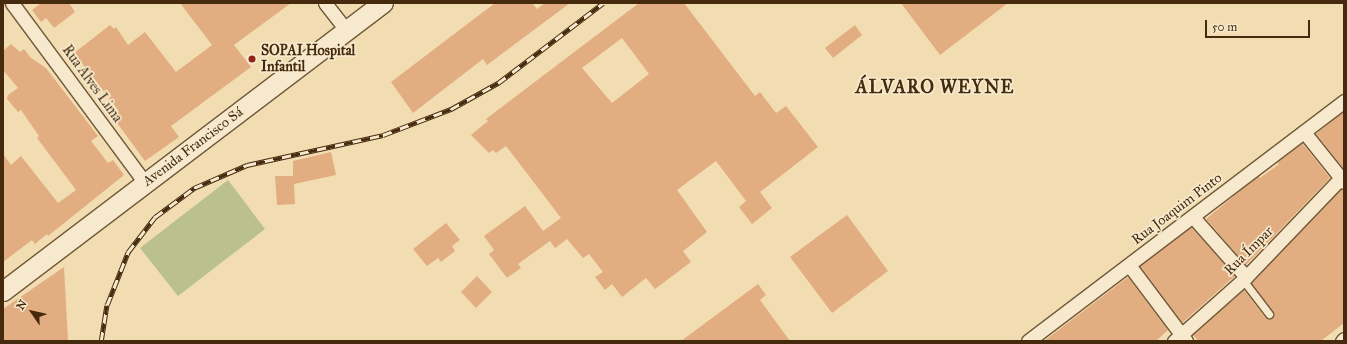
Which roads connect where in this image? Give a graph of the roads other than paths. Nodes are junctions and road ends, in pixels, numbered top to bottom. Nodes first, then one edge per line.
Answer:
1 (12, 3) edge
2 (325, 3) edge
3 (383, 3) edge
4 (347, 31) junction
5 (1344, 101) edge
6 (1304, 132) junction
7 (1343, 180) edge
8 (146, 183) junction
9 (1193, 217) junction
10 (1129, 265) junction
11 (1245, 279) junction
12 (3, 291) edge
13 (1269, 314) dead end
14 (1181, 339) edge
15 (1028, 341) edge

1 - 8 street, Rua Alves Lima
2 - 4 street
3 - 4 main road, Avenida Francisco Sá
4 - 8 main road, Avenida Francisco Sá
5 - 6 street, Rua Joaquim Pinto
6 - 7 street
6 - 9 street, Rua Joaquim Pinto
7 - 11 street, Rua Ímpar
8 - 12 main road, Avenida Francisco Sá
9 - 10 street, Rua Joaquim Pinto
9 - 11 street
10 - 14 street
10 - 15 street, Rua Joaquim Pinto
11 - 13 lane
11 - 14 street, Rua Ímpar

